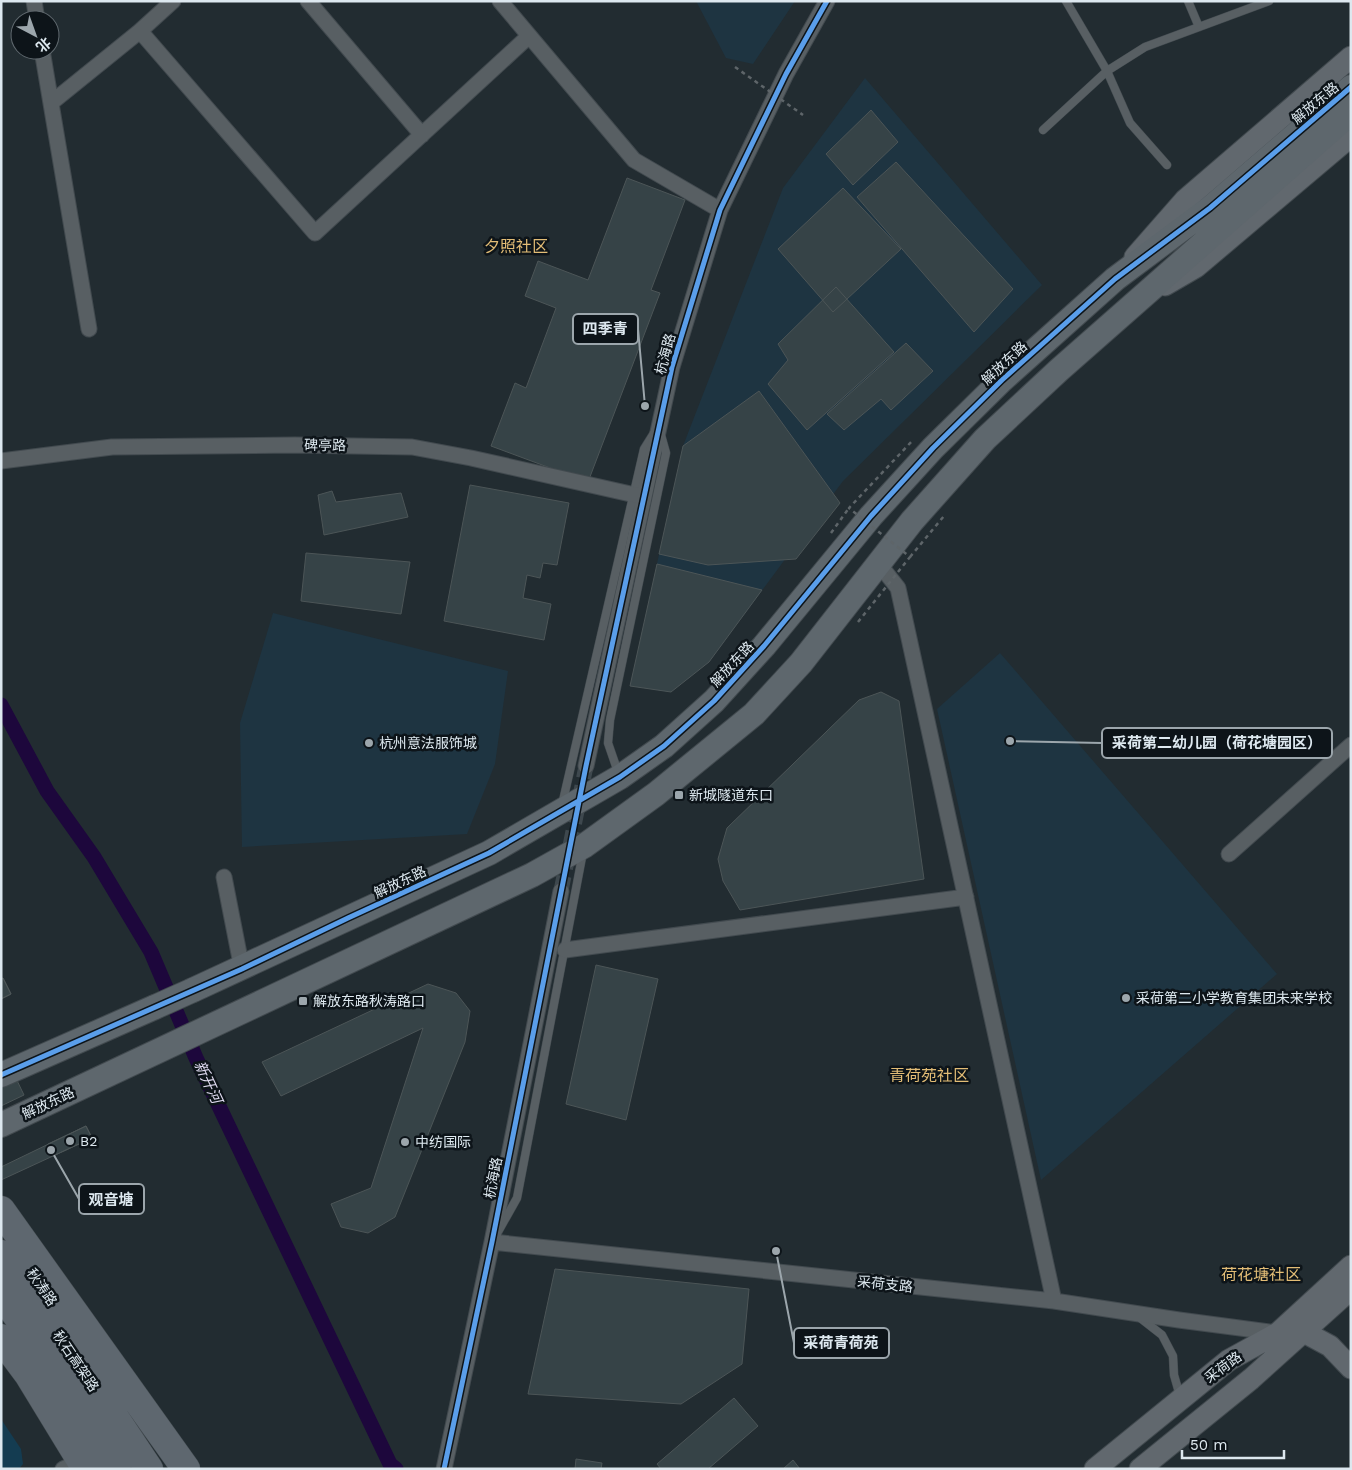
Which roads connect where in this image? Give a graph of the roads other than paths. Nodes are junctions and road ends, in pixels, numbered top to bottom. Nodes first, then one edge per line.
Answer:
1 (173, 1) edge
2 (308, 1) edge
3 (500, 1) edge
4 (827, 1) edge
5 (1066, 1) edge
6 (1188, 1) edge
7 (1269, 1) edge
8 (1199, 27) junction
9 (140, 31) junction
10 (529, 36) junction
11 (1351, 57) edge
12 (44, 60) edge
13 (1107, 71) junction
14 (1351, 87) edge
15 (51, 103) junction
16 (1351, 113) edge
17 (1043, 130) dead end
18 (422, 135) junction
19 (1351, 136) edge
20 (1167, 165) dead end
21 (720, 210) junction
22 (1115, 279) junction
23 (1134, 302) junction
24 (89, 329) dead end
25 (659, 426) junction
26 (1, 461) edge
27 (638, 496) junction
28 (879, 564) junction
29 (1351, 745) edge
30 (586, 766) tunnel mouth
31 (620, 777) junction
32 (561, 812) junction
33 (584, 846) junction
34 (1229, 854) dead end
35 (224, 877) dead end
36 (561, 891) tunnel mouth
37 (966, 897) junction
38 (564, 950) junction
39 (242, 969) junction
40 (1, 1075) edge
41 (1, 1124) edge
42 (1, 1210) edge
43 (1, 1226) edge
44 (492, 1242) junction
45 (1, 1254) edge
46 (1351, 1266) edge
47 (1351, 1289) edge
48 (1, 1293) edge
49 (1054, 1301) junction
50 (1136, 1314) junction
51 (1304, 1332) junction
52 (1278, 1333) junction
53 (1, 1338) edge
54 (1, 1359) edge
55 (1351, 1368) edge
56 (1181, 1399) junction
57 (76, 1467) edge
58 (117, 1469) edge
59 (149, 1469) edge
60 (169, 1469) edge
61 (186, 1469) edge
62 (444, 1469) edge
63 (1095, 1469) edge
64 (1140, 1469) edge

1 - 9 street
2 - 18 street
3 - 10 street
4 - 21 street, 杭海路
5 - 13 lane
6 - 8 lane
7 - 8 lane
8 - 13 lane
9 - 15 street
9 - 18 street
10 - 18 street
10 - 21 street
11 - 22 main road, 解放东路
12 - 15 street
13 - 17 lane
13 - 20 lane
14 - 22 main road, 解放东路
15 - 24 street
16 - 23 main road, 解放东路
19 - 23 main road, 解放东路
21 - 25 street, 杭海路
22 - 31 main road, 解放东路
23 - 28 main road, 解放东路
25 - 27 street, 杭海路
25 - 31 lane
26 - 27 street, 碑亭路
27 - 30 street, 杭海路
27 - 32 lane
28 - 33 main road, 解放东路
28 - 37 street
29 - 34 street
31 - 32 main road, 解放东路
32 - 39 main road, 解放东路
33 - 38 lane
33 - 41 main road, 解放东路
35 - 39 street
36 - 44 street, 杭海路
37 - 38 street
37 - 49 street
38 - 44 lane
39 - 40 main road, 解放东路, bridge
42 - 61 highway
43 - 60 main road, 秋涛路
44 - 49 street, 采荷支路
44 - 62 street, 杭海路
45 - 59 highway, 秋石高架路
46 - 52 main road, 采荷路
47 - 51 main road, 采荷路
48 - 58 highway, 秋石高架路
49 - 50 street, 采荷支路
50 - 52 street, 采荷支路
50 - 56 lane
51 - 52 main road
51 - 55 main road
51 - 64 main road, 采荷路
52 - 56 main road, 采荷路
53 - 57 highway
54 - 57 main road
56 - 63 main road, 采荷路

